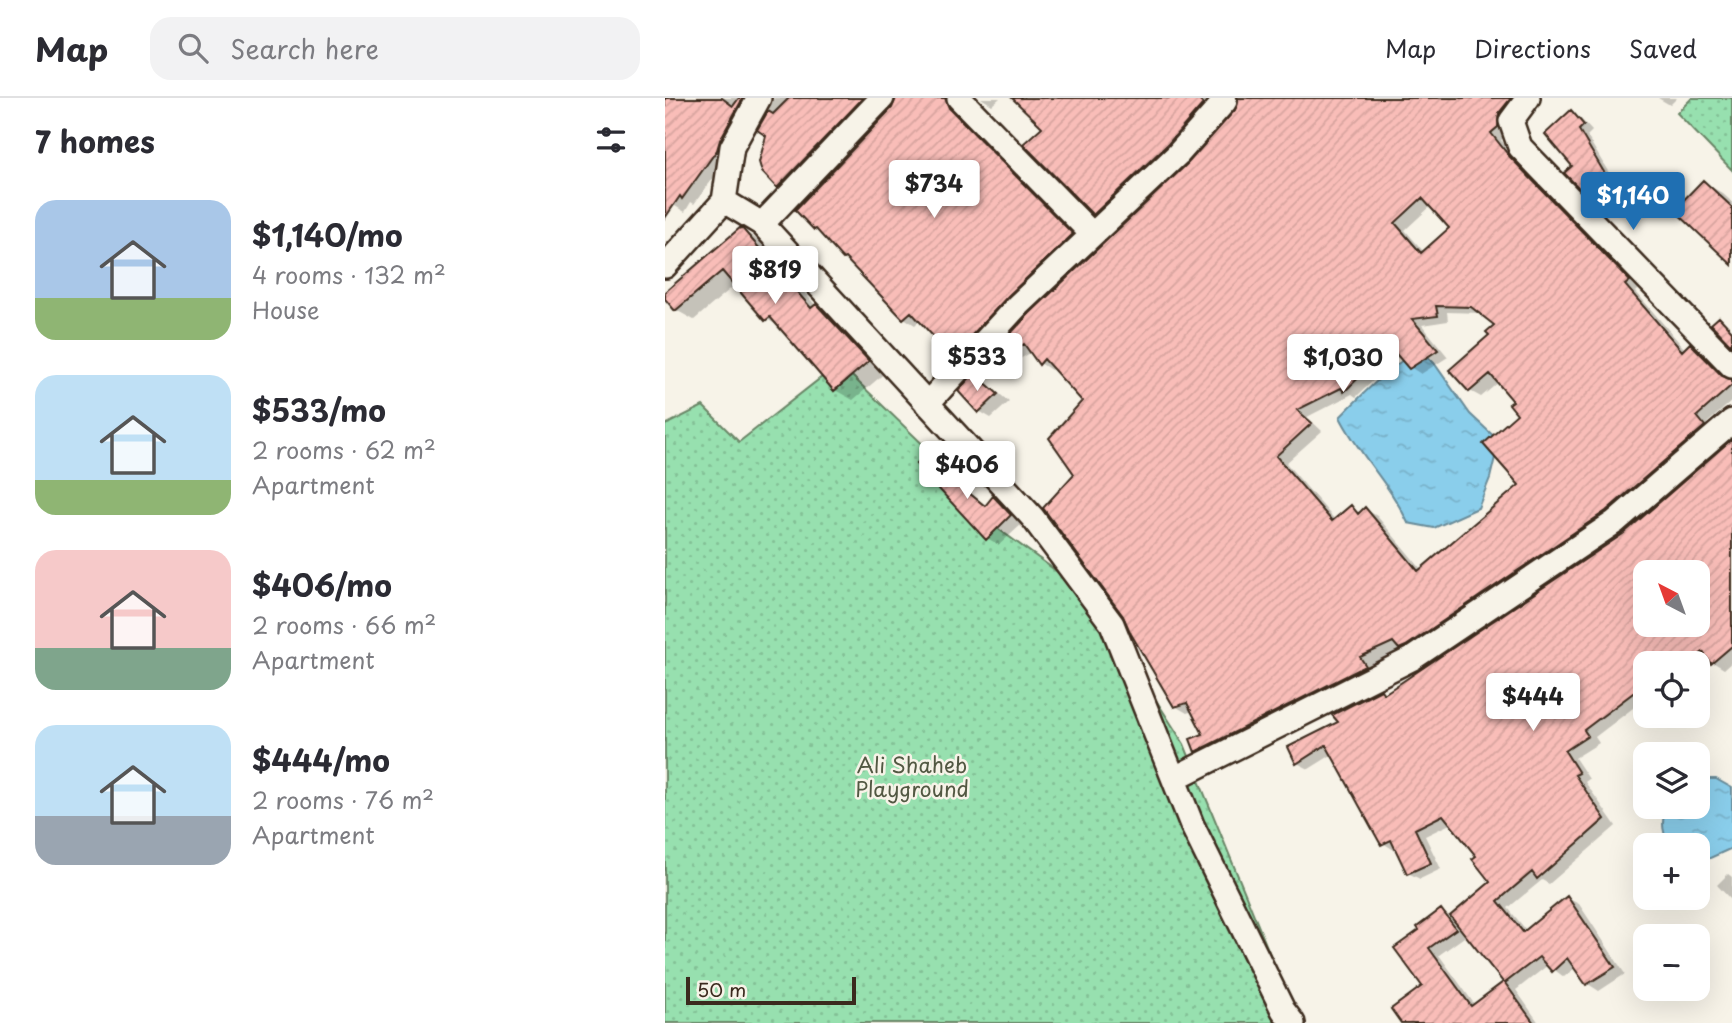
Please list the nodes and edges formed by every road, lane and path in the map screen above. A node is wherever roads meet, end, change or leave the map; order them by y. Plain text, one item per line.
1 (759, 98) edge
2 (883, 98) edge
3 (959, 98) edge
4 (1221, 98) edge
5 (1528, 98) edge
6 (724, 201) junction
7 (762, 224) junction
8 (1092, 234) junction
9 (665, 266) edge
10 (1732, 366) edge
11 (927, 404) junction
12 (1732, 421) edge
13 (1175, 778) junction
14 (1293, 1023) edge

1 - 6 street
2 - 7 street
3 - 8 street
4 - 8 street
5 - 10 street
6 - 7 street
6 - 9 street
7 - 11 street
8 - 11 street
11 - 13 street
12 - 13 street
13 - 14 street

